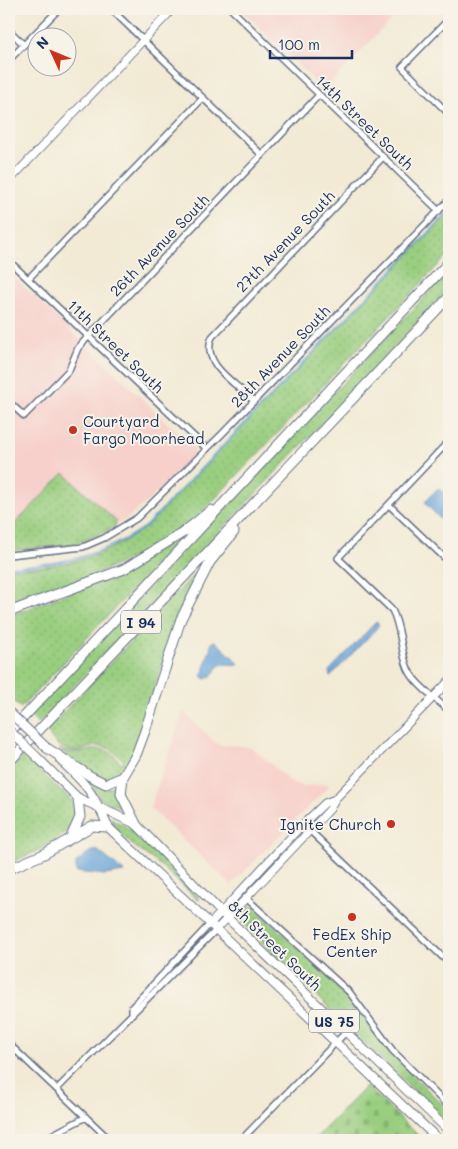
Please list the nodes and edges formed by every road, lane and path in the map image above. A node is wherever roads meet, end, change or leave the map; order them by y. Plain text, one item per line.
1 (59, 9) edge
2 (111, 9) edge
3 (173, 9) edge
4 (230, 9) edge
5 (449, 19) edge
6 (9, 30) edge
7 (143, 40) junction
8 (24, 44) junction
9 (9, 60) edge
10 (319, 95) junction
11 (203, 98) junction
12 (449, 114) edge
13 (262, 155) junction
14 (383, 157) junction
15 (9, 181) edge
16 (449, 200) edge
17 (439, 211) junction
18 (9, 261) edge
19 (449, 262) edge
20 (28, 279) junction
21 (449, 297) edge
22 (88, 337) junction
23 (254, 401) junction
24 (9, 402) edge
25 (449, 441) edge
26 (207, 449) junction
27 (273, 483) junction
28 (229, 497) junction
29 (389, 505) junction
30 (9, 555) edge
31 (449, 562) edge
32 (9, 612) edge
33 (449, 681) edge
34 (434, 697) junction
35 (449, 711) edge
36 (9, 712) edge
37 (9, 731) edge
38 (47, 748) junction
39 (9, 762) edge
40 (123, 778) junction
41 (78, 798) junction
42 (335, 798) junction
43 (100, 806) junction
44 (136, 824) junction
45 (303, 824) junction
46 (108, 827) junction
47 (310, 830) junction
48 (71, 837) junction
49 (9, 869) edge
50 (246, 898) junction
51 (221, 911) junction
52 (228, 918) junction
53 (213, 927) junction
54 (449, 963) edge
55 (164, 973) junction
56 (170, 978) junction
57 (132, 1012) junction
58 (346, 1032) junction
59 (336, 1042) junction
60 (9, 1044) edge
61 (57, 1090) junction
62 (449, 1106) edge
63 (86, 1117) junction
64 (449, 1131) edge
65 (42, 1140) edge
66 (110, 1140) edge
67 (241, 1140) edge
68 (439, 1140) edge

1 - 8 street
2 - 7 street
3 - 7 street
4 - 10 street, 14th Street South
5 - 12 street
6 - 8 street
7 - 11 street
7 - 15 street
8 - 9 street
10 - 13 street, 26th Avenue South
10 - 14 street, 14th Street South
11 - 13 street
11 - 20 street
13 - 22 street, 26th Avenue South
14 - 17 street, 14th Street South
14 - 23 street, 27th Avenue South
16 - 17 street, 28th Avenue South
17 - 23 street, 28th Avenue South
18 - 20 street, 11th Street South
19 - 28 highway, I 94
20 - 22 street, 11th Street South
21 - 27 highway, I 94
22 - 24 street, 26th Avenue South
22 - 26 street, 11th Street South
23 - 26 street, 28th Avenue South
25 - 29 street
26 - 30 street, 28th Avenue South
27 - 39 highway, I 94
27 - 40 highway
28 - 32 highway
28 - 37 highway, I 94
29 - 31 street
29 - 34 street
33 - 34 street
34 - 35 street
34 - 42 street
36 - 38 main road, 8th Street South / US 75, bridge
37 - 41 main road, 8th Street South / US 75, bridge
38 - 40 highway
38 - 43 main road, 8th Street South / US 75
40 - 44 highway
41 - 43 main road, 8th Street South / US 75
41 - 48 highway
42 - 45 street
42 - 47 street
43 - 44 main road, 8th Street South / US 75
43 - 46 main road, 8th Street South / US 75
44 - 51 main road, 8th Street South / US 75
45 - 47 street
45 - 51 street
46 - 48 highway
46 - 53 main road, 8th Street South / US 75
47 - 50 street
47 - 54 street
48 - 49 highway
50 - 52 street
50 - 62 street
51 - 52 main road, 8th Street South / US 75
51 - 53 street
52 - 53 street
52 - 58 main road, 8th Street South / US 75
53 - 55 street
53 - 56 street
53 - 59 main road, 8th Street South / US 75
55 - 56 street
55 - 57 street
56 - 57 street
57 - 61 street
58 - 59 street
58 - 64 main road, 8th Street South / US 75
59 - 67 street
59 - 68 main road, 8th Street South / US 75
60 - 61 street
61 - 63 street
63 - 65 street
63 - 66 street

